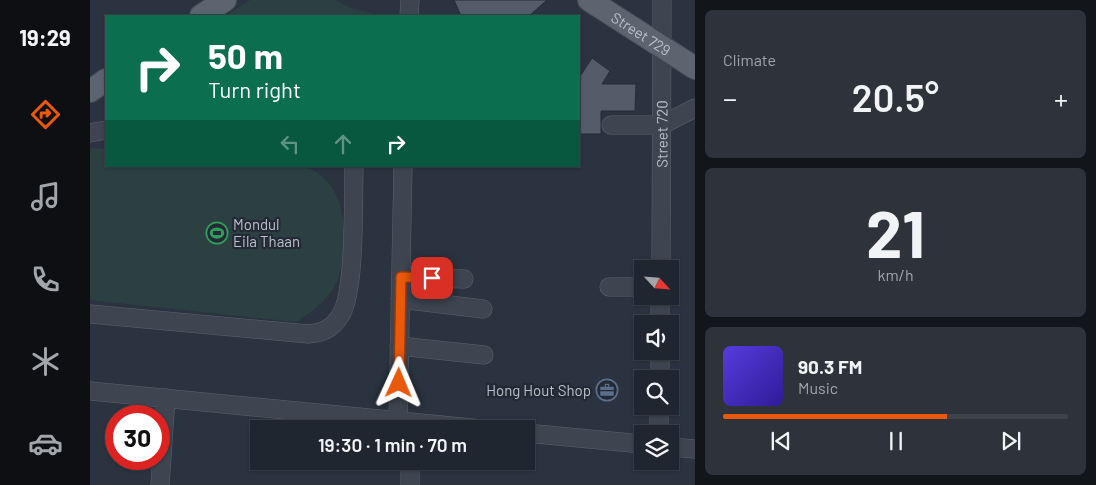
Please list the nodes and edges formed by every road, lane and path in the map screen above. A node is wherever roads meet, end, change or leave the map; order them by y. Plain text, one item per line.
1 (225, 0) edge
2 (410, 0) edge
3 (589, 0) edge
4 (662, 0) edge
5 (202, 15) edge
6 (409, 15) edge
7 (662, 47) junction
8 (695, 68) edge
9 (105, 81) edge
10 (90, 91) edge
11 (695, 108) edge
12 (611, 125) dead end
13 (662, 125) junction
14 (105, 130) edge
15 (90, 133) edge
16 (354, 167) edge
17 (403, 167) edge
18 (661, 260) edge
19 (401, 277) junction
20 (464, 279) dead end
21 (609, 287) dead end
22 (634, 287) edge
23 (400, 299) junction
24 (483, 309) dead end
25 (90, 314) edge
26 (400, 346) junction
27 (484, 355) dead end
28 (90, 391) edge
29 (166, 398) junction
30 (369, 420) edge
31 (406, 420) edge
32 (535, 434) edge
33 (634, 443) edge
34 (679, 448) edge
35 (695, 450) edge
36 (410, 470) edge
37 (160, 485) edge
38 (410, 485) edge

1 - 5 main road
2 - 6 street
3 - 7 main road, Street 729
4 - 7 street, Street 720
7 - 8 main road, Street 729
7 - 13 street, Street 720
9 - 10 main road
11 - 13 street
12 - 13 street
13 - 18 street, Street 720
14 - 15 street
16 - 25 street
17 - 19 street
19 - 20 street
19 - 23 street
21 - 22 street
23 - 24 street
23 - 26 street
26 - 27 street
26 - 31 street
28 - 29 street
29 - 30 street
29 - 37 street
32 - 33 street
34 - 35 street
36 - 38 street

